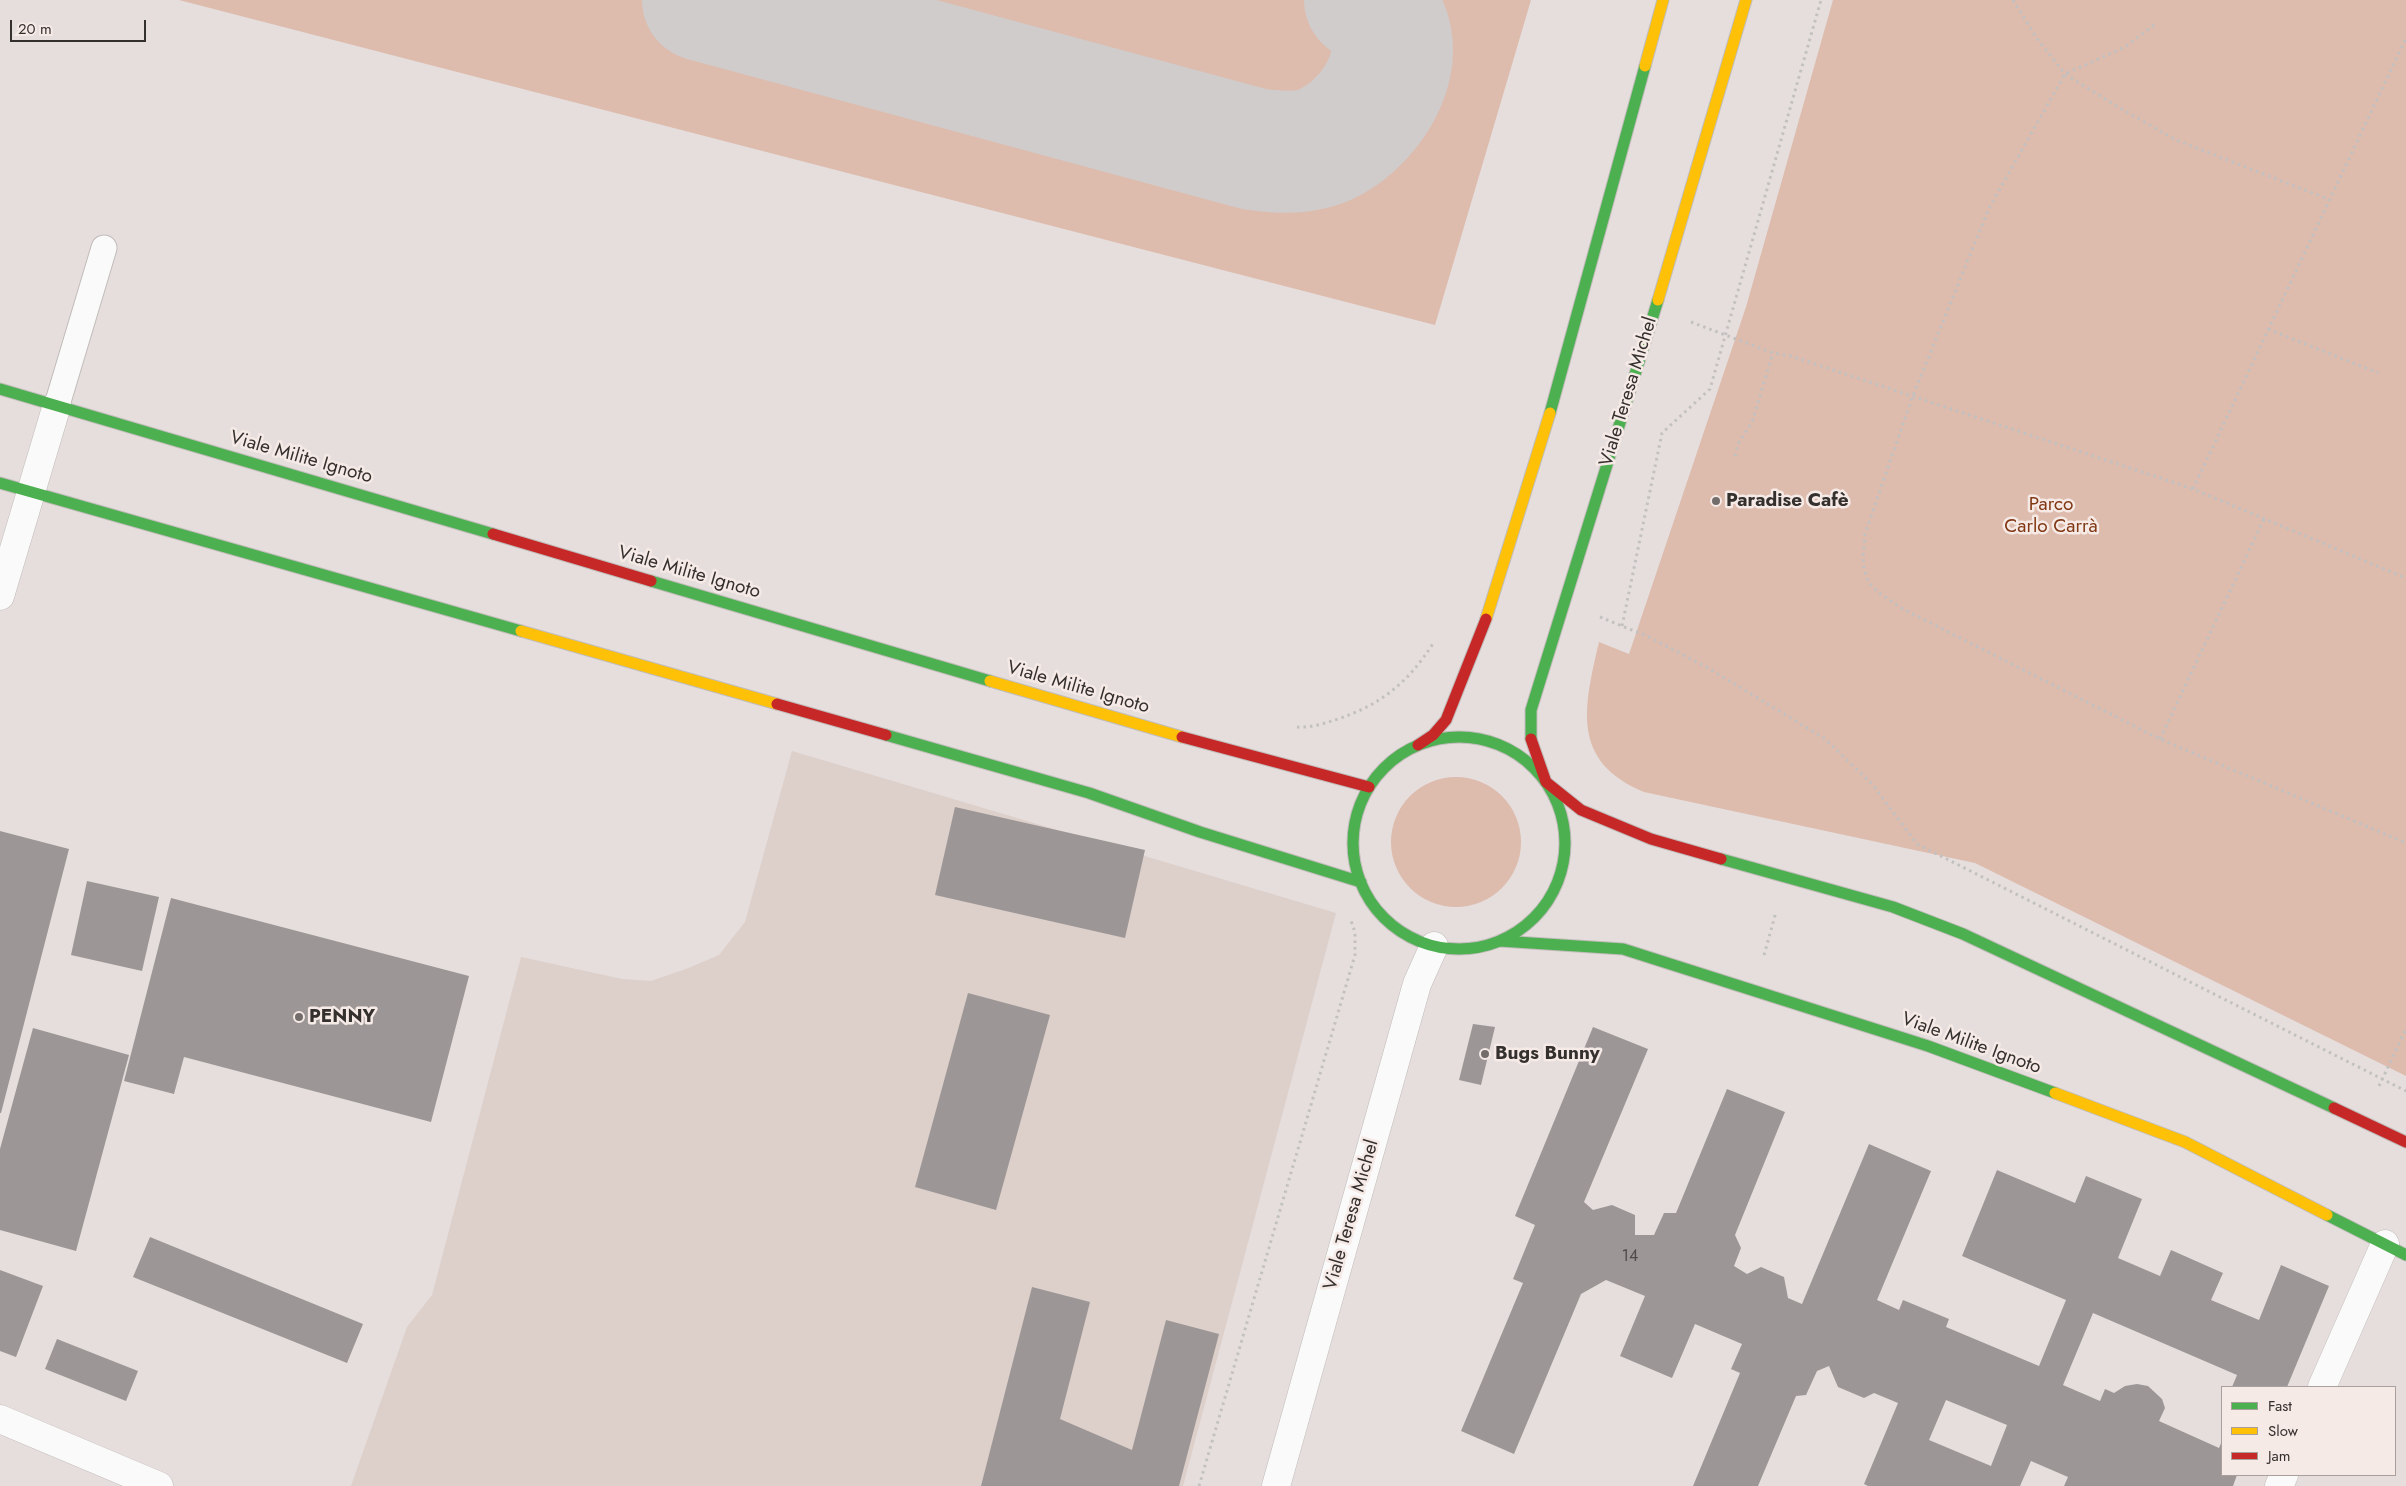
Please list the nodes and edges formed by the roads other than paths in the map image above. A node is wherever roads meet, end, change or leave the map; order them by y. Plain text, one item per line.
1 (1663, 0) edge
2 (1746, 0) edge
3 (104, 248) dead end
4 (0, 388) edge
5 (57, 405) junction
6 (0, 483) edge
7 (32, 492) junction
8 (0, 596) edge
9 (1418, 745) junction
10 (1546, 782) junction
11 (1370, 788) junction
12 (1361, 882) junction
13 (1500, 941) junction
14 (1434, 946) junction
15 (2406, 1142) edge
16 (2395, 1249) edge
17 (2323, 1386) edge
18 (0, 1419) edge
19 (159, 1486) edge
20 (1276, 1486) edge

1 - 9 main road
2 - 10 main road, Viale Teresa Michel
3 - 5 lane
4 - 5 main road, Viale Milite Ignoto
5 - 7 street
5 - 11 main road, Viale Milite Ignoto
6 - 7 main road
7 - 8 street
7 - 12 main road
9 - 10 main road
9 - 11 main road
10 - 13 main road
10 - 15 main road
11 - 12 main road
12 - 14 main road
13 - 14 main road
13 - 16 main road, Viale Milite Ignoto
14 - 20 street, Viale Teresa Michel
16 - 17 street
18 - 19 street

